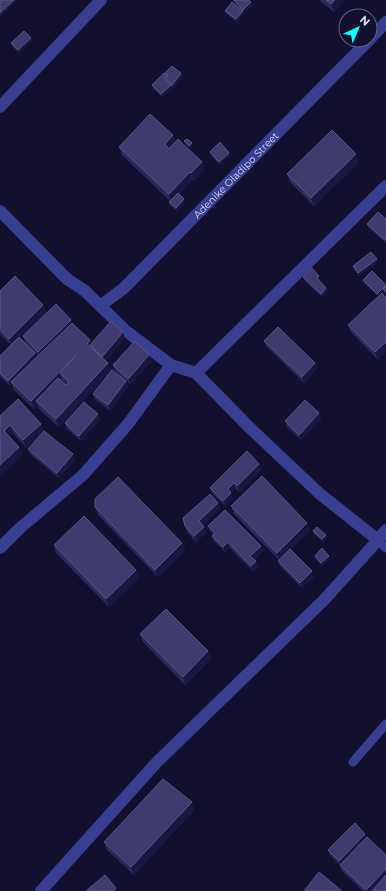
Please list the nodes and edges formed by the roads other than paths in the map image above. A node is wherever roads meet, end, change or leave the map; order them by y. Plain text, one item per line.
1 (101, 0) edge
2 (386, 22) edge
3 (378, 30) edge
4 (360, 48) edge
5 (0, 107) edge
6 (386, 186) edge
7 (0, 211) edge
8 (100, 306) junction
9 (171, 365) junction
10 (196, 373) junction
11 (386, 530) edge
12 (382, 544) edge
13 (0, 548) edge
14 (386, 724) edge
15 (353, 762) dead end
16 (41, 891) edge

1 - 5 street
2 - 3 street, Adenike Oladipo Street
4 - 8 street, Adenike Oladipo Street
6 - 10 street
7 - 8 street
8 - 9 street
9 - 10 street
9 - 13 street
10 - 12 street
11 - 12 street
12 - 16 street
14 - 15 lane

